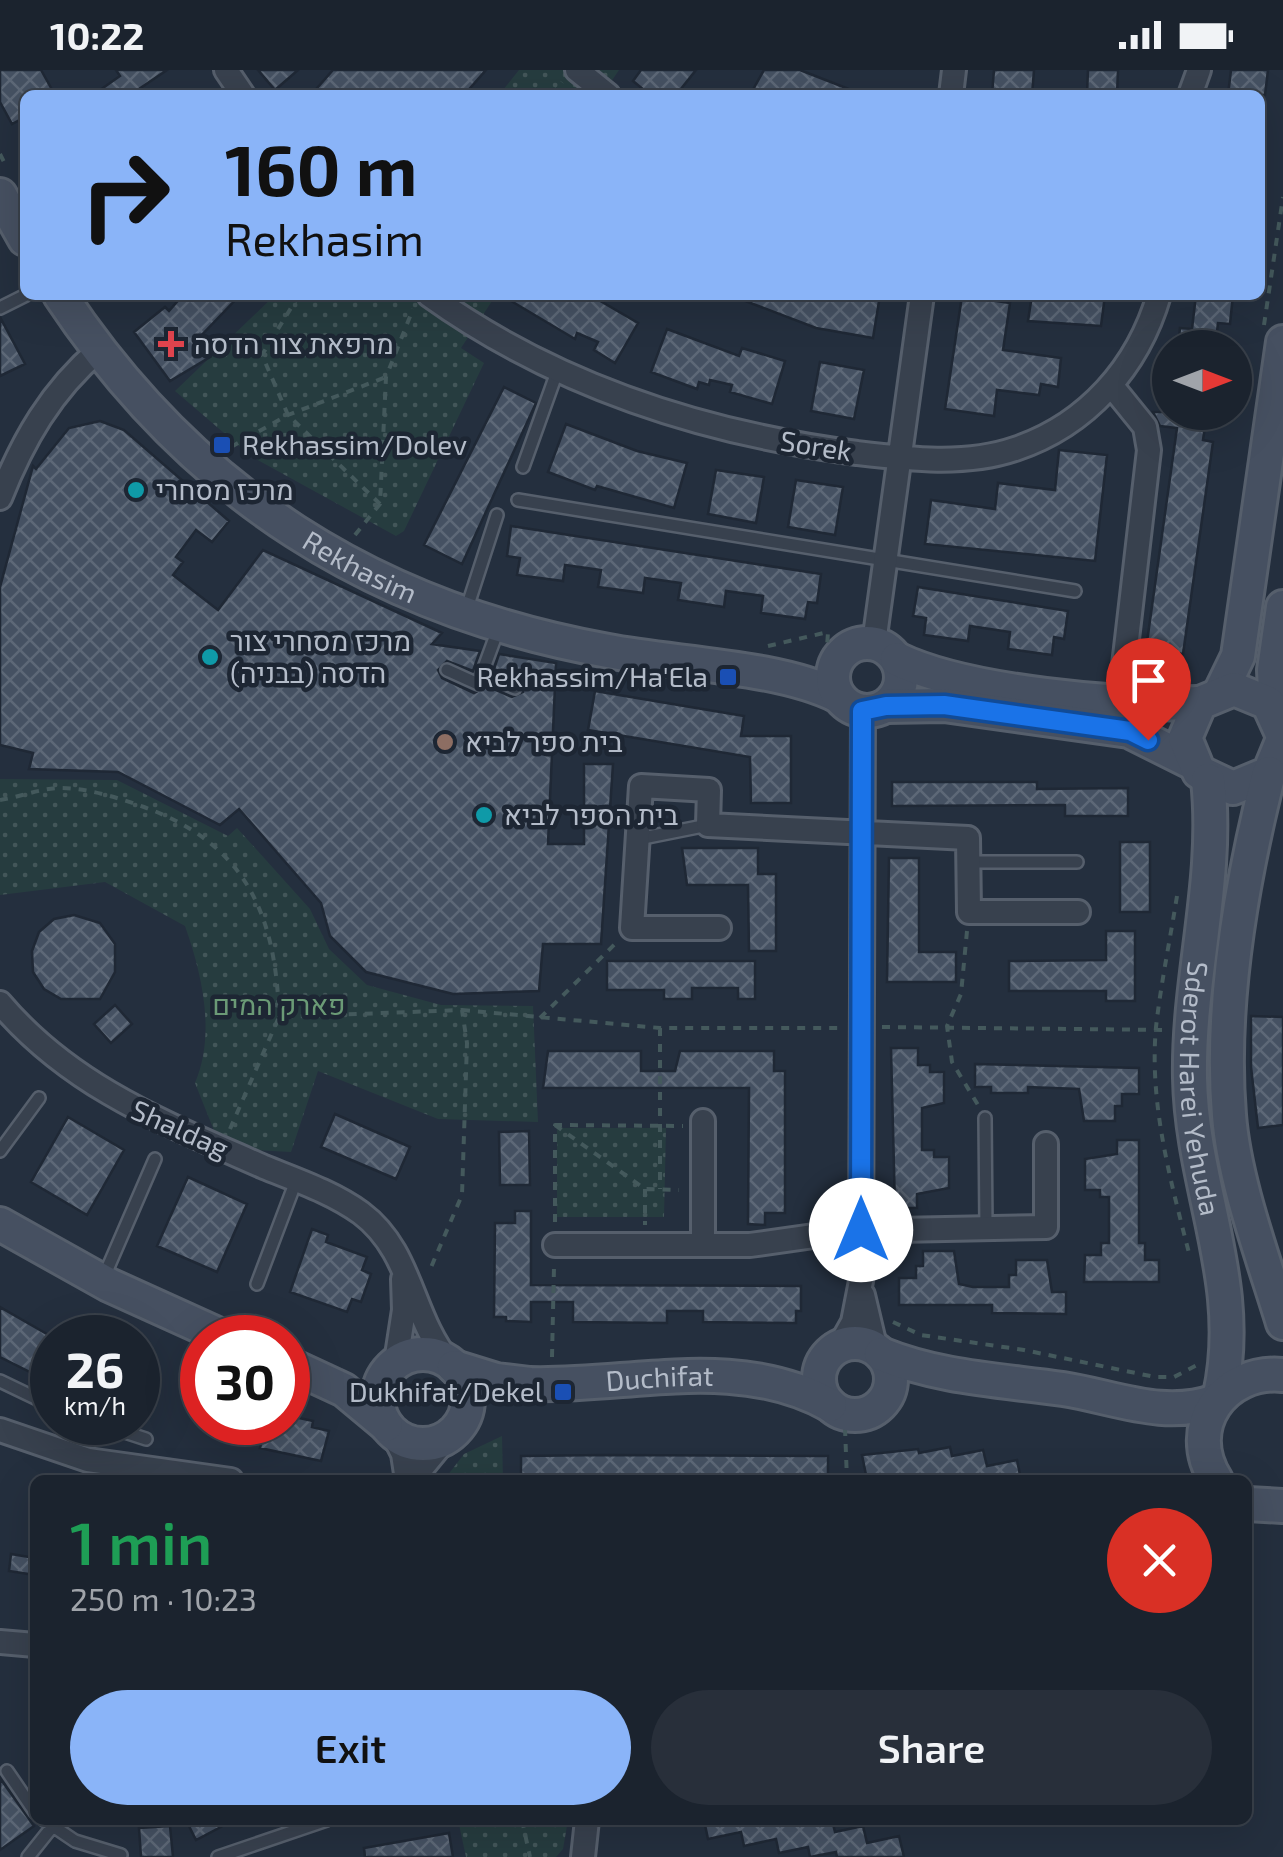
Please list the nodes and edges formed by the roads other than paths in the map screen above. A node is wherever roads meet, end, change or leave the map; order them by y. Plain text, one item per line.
1 (576, 70) edge
2 (602, 90) edge
3 (0, 195) edge
4 (20, 230) edge
5 (64, 300) edge
6 (436, 300) edge
7 (921, 300) edge
8 (1157, 300) edge
9 (1283, 342) edge
10 (99, 350) junction
11 (558, 372) junction
12 (1111, 385) junction
13 (900, 458) junction
14 (524, 468) dead end
15 (0, 498) edge
16 (518, 500) dead end
17 (497, 515) dead end
18 (885, 563) junction
19 (1075, 591) dead end
20 (1283, 607) edge
21 (465, 615) junction
22 (499, 626) junction
23 (885, 652) junction
24 (1124, 665) dead end
25 (447, 670) dead end
26 (482, 674) junction
27 (846, 687) junction
28 (515, 688) dead end
29 (1210, 697) junction
30 (1281, 730) edge
31 (1200, 771) junction
32 (1269, 774) junction
33 (708, 825) junction
34 (862, 830) junction
35 (638, 839) junction
36 (968, 862) junction
37 (1077, 862) dead end
38 (1078, 912) dead end
39 (719, 928) dead end
40 (0, 1004) edge
41 (39, 1098) dead end
42 (985, 1118) road end
43 (703, 1123) road end
44 (1046, 1144) dead end
45 (0, 1151) edge
46 (155, 1159) dead end
47 (296, 1180) junction
48 (0, 1224) edge
49 (377, 1228) junction
50 (986, 1228) junction
51 (861, 1230) junction
52 (555, 1245) road end
53 (704, 1245) junction
54 (102, 1282) junction
55 (861, 1282) junction
56 (257, 1284) dead end
57 (180, 1317) edge
58 (1283, 1323) edge
59 (879, 1352) junction
60 (833, 1353) junction
61 (394, 1364) junction
62 (452, 1364) junction
63 (310, 1370) edge
64 (310, 1374) edge
65 (1283, 1374) edge
66 (754, 1378) junction
67 (958, 1378) junction
68 (0, 1381) edge
69 (559, 1384) junction
70 (30, 1395) edge
71 (1218, 1398) junction
72 (881, 1405) junction
73 (1134, 1406) junction
74 (837, 1409) junction
75 (389, 1428) junction
76 (0, 1430) edge
77 (452, 1433) junction
78 (1211, 1468) edge
79 (196, 1475) edge
80 (409, 1475) edge
81 (414, 1475) edge
82 (1252, 1504) edge
83 (1283, 1506) edge
84 (0, 1642) edge
85 (30, 1645) edge
86 (7, 1771) dead end
87 (30, 1805) edge
88 (47, 1825) edge
89 (50, 1825) edge
90 (312, 1825) edge
91 (587, 1825) edge
92 (121, 1854) dead end
93 (28, 1857) edge
94 (218, 1857) edge
95 (583, 1857) edge

1 - 2 street
3 - 4 street
5 - 10 street, Rekhasim
6 - 11 street, Sorek
7 - 13 street
8 - 12 street, Sorek
9 - 29 street
10 - 15 street
10 - 21 street, Rekhasim
11 - 13 street, Sorek
11 - 14 lane
12 - 13 street, Sorek
12 - 24 street
13 - 18 street
16 - 18 lane
17 - 21 lane
18 - 19 lane
18 - 23 street
20 - 30 street
21 - 22 street, Rekhasim
22 - 26 lane
22 - 27 street, Rekhasim
23 - 27 street
23 - 27 street
23 - 29 street
25 - 26 lane
26 - 28 lane
27 - 31 street, Rekhasim
27 - 34 street
29 - 30 street
29 - 31 street
30 - 32 street
31 - 32 street
31 - 71 street, Sderot Harei Yehuda
32 - 58 street, Sderot Harei Yehuda
33 - 34 street
33 - 35 lane
33 - 35 street
34 - 36 street
34 - 51 street
35 - 39 street
36 - 37 lane
36 - 38 street
40 - 47 street, Shaldag
41 - 45 lane
42 - 50 lane
43 - 53 street
44 - 50 street
46 - 54 lane
47 - 49 street, Shaldag
47 - 56 lane
48 - 54 street
49 - 61 street
49 - 62 street
50 - 51 street
51 - 53 street
51 - 55 street
52 - 53 street
54 - 57 street
55 - 59 street
55 - 60 street
59 - 60 street
59 - 67 street
59 - 72 street
60 - 66 street
60 - 74 street
61 - 62 street
61 - 63 street
61 - 75 street
62 - 69 street
62 - 77 street
64 - 75 street
65 - 71 street
66 - 69 street, Duchifat
66 - 74 street
67 - 72 street
67 - 73 street
68 - 70 lane
69 - 77 street
71 - 73 street
71 - 78 street, Sderot Harei Yehuda
72 - 74 street
73 - 78 street
75 - 77 street
75 - 80 street
76 - 79 street
77 - 81 street
82 - 83 street
84 - 85 street
86 - 87 lane
88 - 93 lane
89 - 92 lane
90 - 94 lane
91 - 95 street

